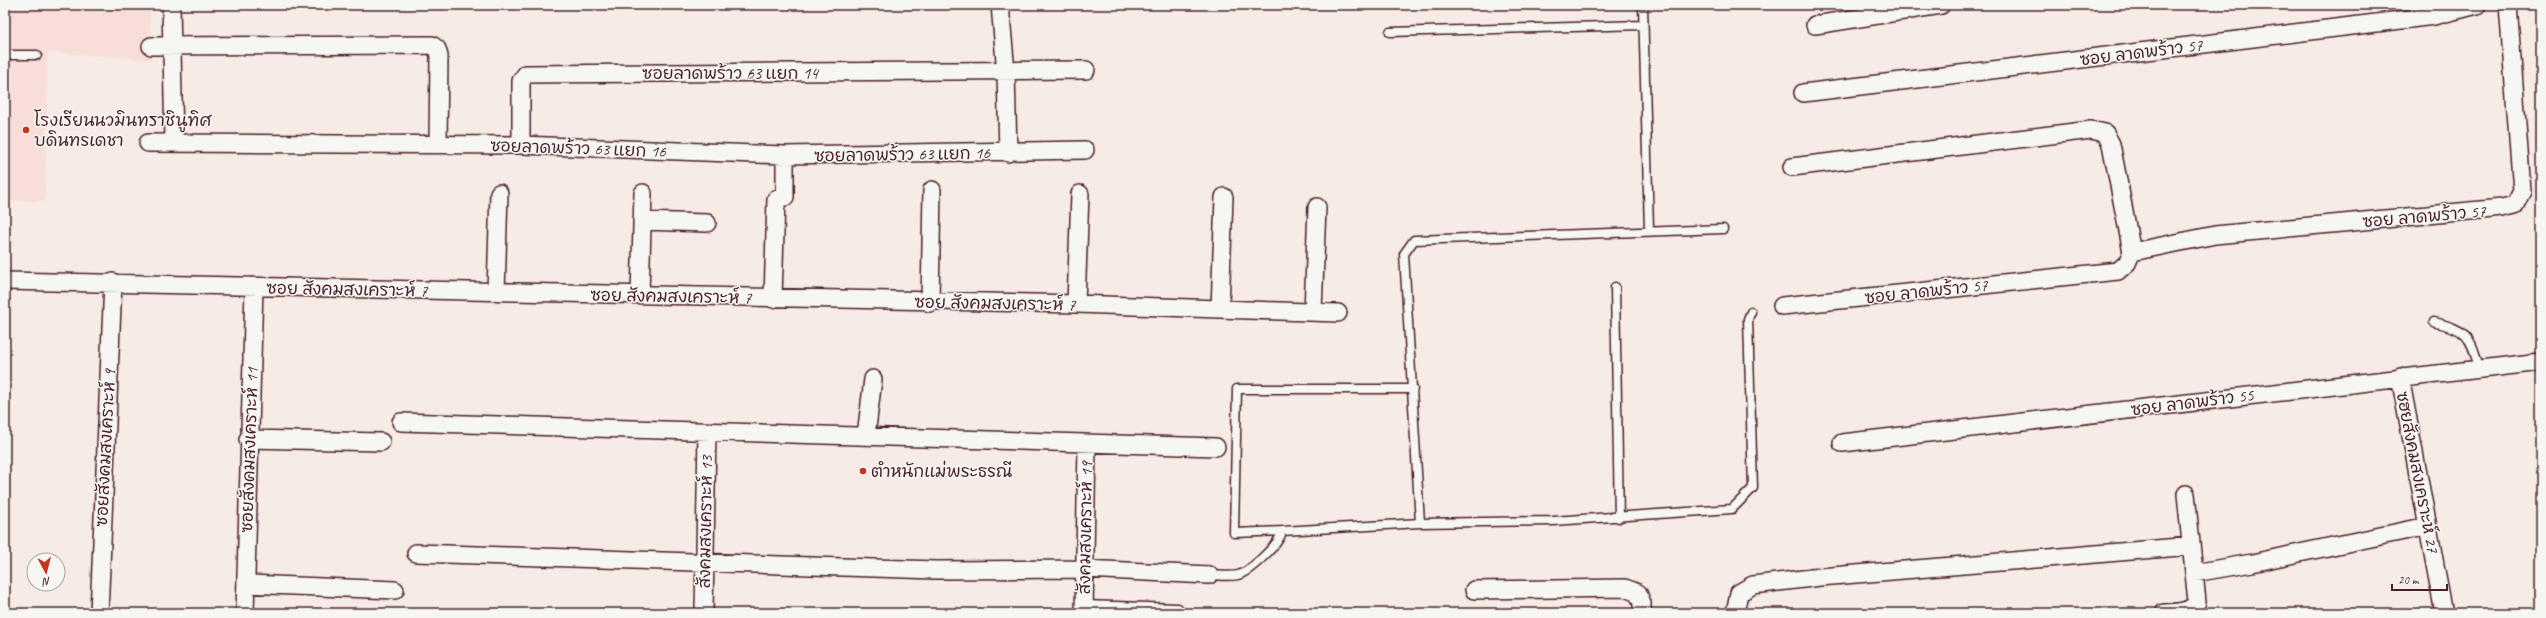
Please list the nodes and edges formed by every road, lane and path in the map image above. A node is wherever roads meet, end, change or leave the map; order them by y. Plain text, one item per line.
1 (171, 5) edge
2 (1000, 5) edge
3 (1643, 5) edge
4 (1941, 5) edge
5 (2477, 5) edge
6 (2508, 5) edge
7 (1643, 25) junction
8 (1815, 25) dead end
9 (1390, 32) dead end
10 (152, 46) dead end
11 (172, 46) junction
12 (5, 55) edge
13 (37, 55) dead end
14 (1086, 70) dead end
15 (1006, 72) junction
16 (1803, 92) dead end
17 (148, 143) dead end
18 (174, 143) junction
19 (438, 144) junction
20 (521, 145) junction
21 (1085, 150) dead end
22 (1008, 153) junction
23 (785, 155) junction
24 (1792, 166) dead end
25 (932, 190) dead end
26 (499, 193) dead end
27 (643, 193) dead end
28 (1080, 194) dead end
29 (1224, 197) dead end
30 (1317, 207) dead end
31 (642, 221) junction
32 (707, 223) dead end
33 (1723, 229) dead end
34 (1649, 230) junction
35 (2132, 252) junction
36 (5, 281) edge
37 (113, 282) junction
38 (254, 287) junction
39 (1615, 287) dead end
40 (496, 292) junction
41 (640, 296) junction
42 (773, 299) junction
43 (930, 303) junction
44 (1076, 304) junction
45 (1782, 306) dead end
46 (1220, 309) junction
47 (1313, 312) junction
48 (1751, 312) dead end
49 (1338, 313) dead end
50 (2434, 322) dead end
51 (2541, 362) edge
52 (2479, 368) junction
53 (2400, 377) junction
54 (873, 379) dead end
55 (1413, 389) junction
56 (401, 422) dead end
57 (707, 432) junction
58 (866, 436) junction
59 (248, 439) junction
60 (382, 442) dead end
61 (1842, 443) dead end
62 (1087, 444) junction
63 (1216, 447) dead end
64 (2186, 494) dead end
65 (1619, 518) junction
66 (1420, 523) junction
67 (2428, 526) junction
68 (1284, 531) junction
69 (2191, 546) junction
70 (416, 553) dead end
71 (704, 561) junction
72 (1084, 569) junction
73 (2194, 573) junction
74 (1209, 575) joint
75 (246, 584) junction
76 (395, 590) dead end
77 (1474, 590) dead end
78 (1178, 608) dead end
79 (1084, 609) edge
80 (2195, 610) edge
81 (99, 613) edge
82 (245, 613) edge
83 (704, 613) edge
84 (1642, 613) edge
85 (1734, 613) edge
86 (2164, 613) edge
87 (2444, 613) edge

1 - 11 street
2 - 15 street
3 - 7 lane
4 - 8 street
5 - 16 street, ซอย ลาดพร้าว 57
6 - 35 street, ซอย ลาดพร้าว 57
7 - 9 lane
7 - 34 lane
10 - 11 street
11 - 18 street
11 - 19 street
12 - 13 lane
14 - 15 street
15 - 20 street, ซอยลาดพร้าว 63 แยก 14
15 - 22 street
17 - 18 street, ซอยลาดพร้าว 63 แยก 16
18 - 19 street, ซอยลาดพร้าว 63 แยก 16
19 - 20 street, ซอยลาดพร้าว 63 แยก 16
20 - 23 street, ซอยลาดพร้าว 63 แยก 16
21 - 22 street, ซอยลาดพร้าว 63 แยก 16
22 - 23 street, ซอยลาดพร้าว 63 แยก 16
23 - 42 street
24 - 35 street
25 - 43 street
26 - 40 street
27 - 31 street
28 - 44 street
29 - 46 street
30 - 47 street
31 - 32 street
31 - 41 street
33 - 34 lane
34 - 55 lane
35 - 45 street, ซอย ลาดพร้าว 57
36 - 37 street, ซอย สังคมสงเคราะห์ 7
37 - 38 street, ซอย สังคมสงเคราะห์ 7
37 - 81 street, ซอยสังคมสงเคราะห์ 9
38 - 40 street, ซอย สังคมสงเคราะห์ 7
38 - 59 street, ซอยสังคมสงเคราะห์ 11
39 - 65 lane
40 - 41 street, ซอย สังคมสงเคราะห์ 7
41 - 42 street, ซอย สังคมสงเคราะห์ 7
42 - 43 street, ซอย สังคมสงเคราะห์ 7
43 - 44 street, ซอย สังคมสงเคราะห์ 7
44 - 46 street, ซอย สังคมสงเคราะห์ 7
46 - 47 street, ซอย สังคมสงเคราะห์ 7
47 - 49 street, ซอย สังคมสงเคราะห์ 7
48 - 65 lane
50 - 52 lane
51 - 52 street, ซอย ลาดพร้าว 55
52 - 53 street, ซอย ลาดพร้าว 55
53 - 61 street, ซอย ลาดพร้าว 55
53 - 67 street, ซฮยสังคมสงเคราะห์ 27
54 - 58 street
55 - 66 lane
55 - 68 lane
56 - 57 street
57 - 58 street
57 - 71 street, สังคมสงเคราะห์ 13
58 - 62 street
59 - 60 street
59 - 75 street, ซอยสังคมสงเคราะห์ 11
62 - 63 street
62 - 72 street, สังคมสงเคราะห์ 19
64 - 69 street
65 - 66 lane
66 - 68 lane
67 - 73 street
67 - 87 street, ซฮยสังคมสงเคราะห์ 27
68 - 74 lane
69 - 73 street
69 - 85 street
70 - 71 street
71 - 72 street
71 - 83 street, สังคมสงเคราะห์ 13
72 - 74 street
72 - 79 street, สังคมสงเคราะห์ 19
73 - 80 street
75 - 76 street
75 - 82 street, ซอยสังคมสงเคราะห์ 11
77 - 84 street
78 - 79 lane
80 - 86 street

